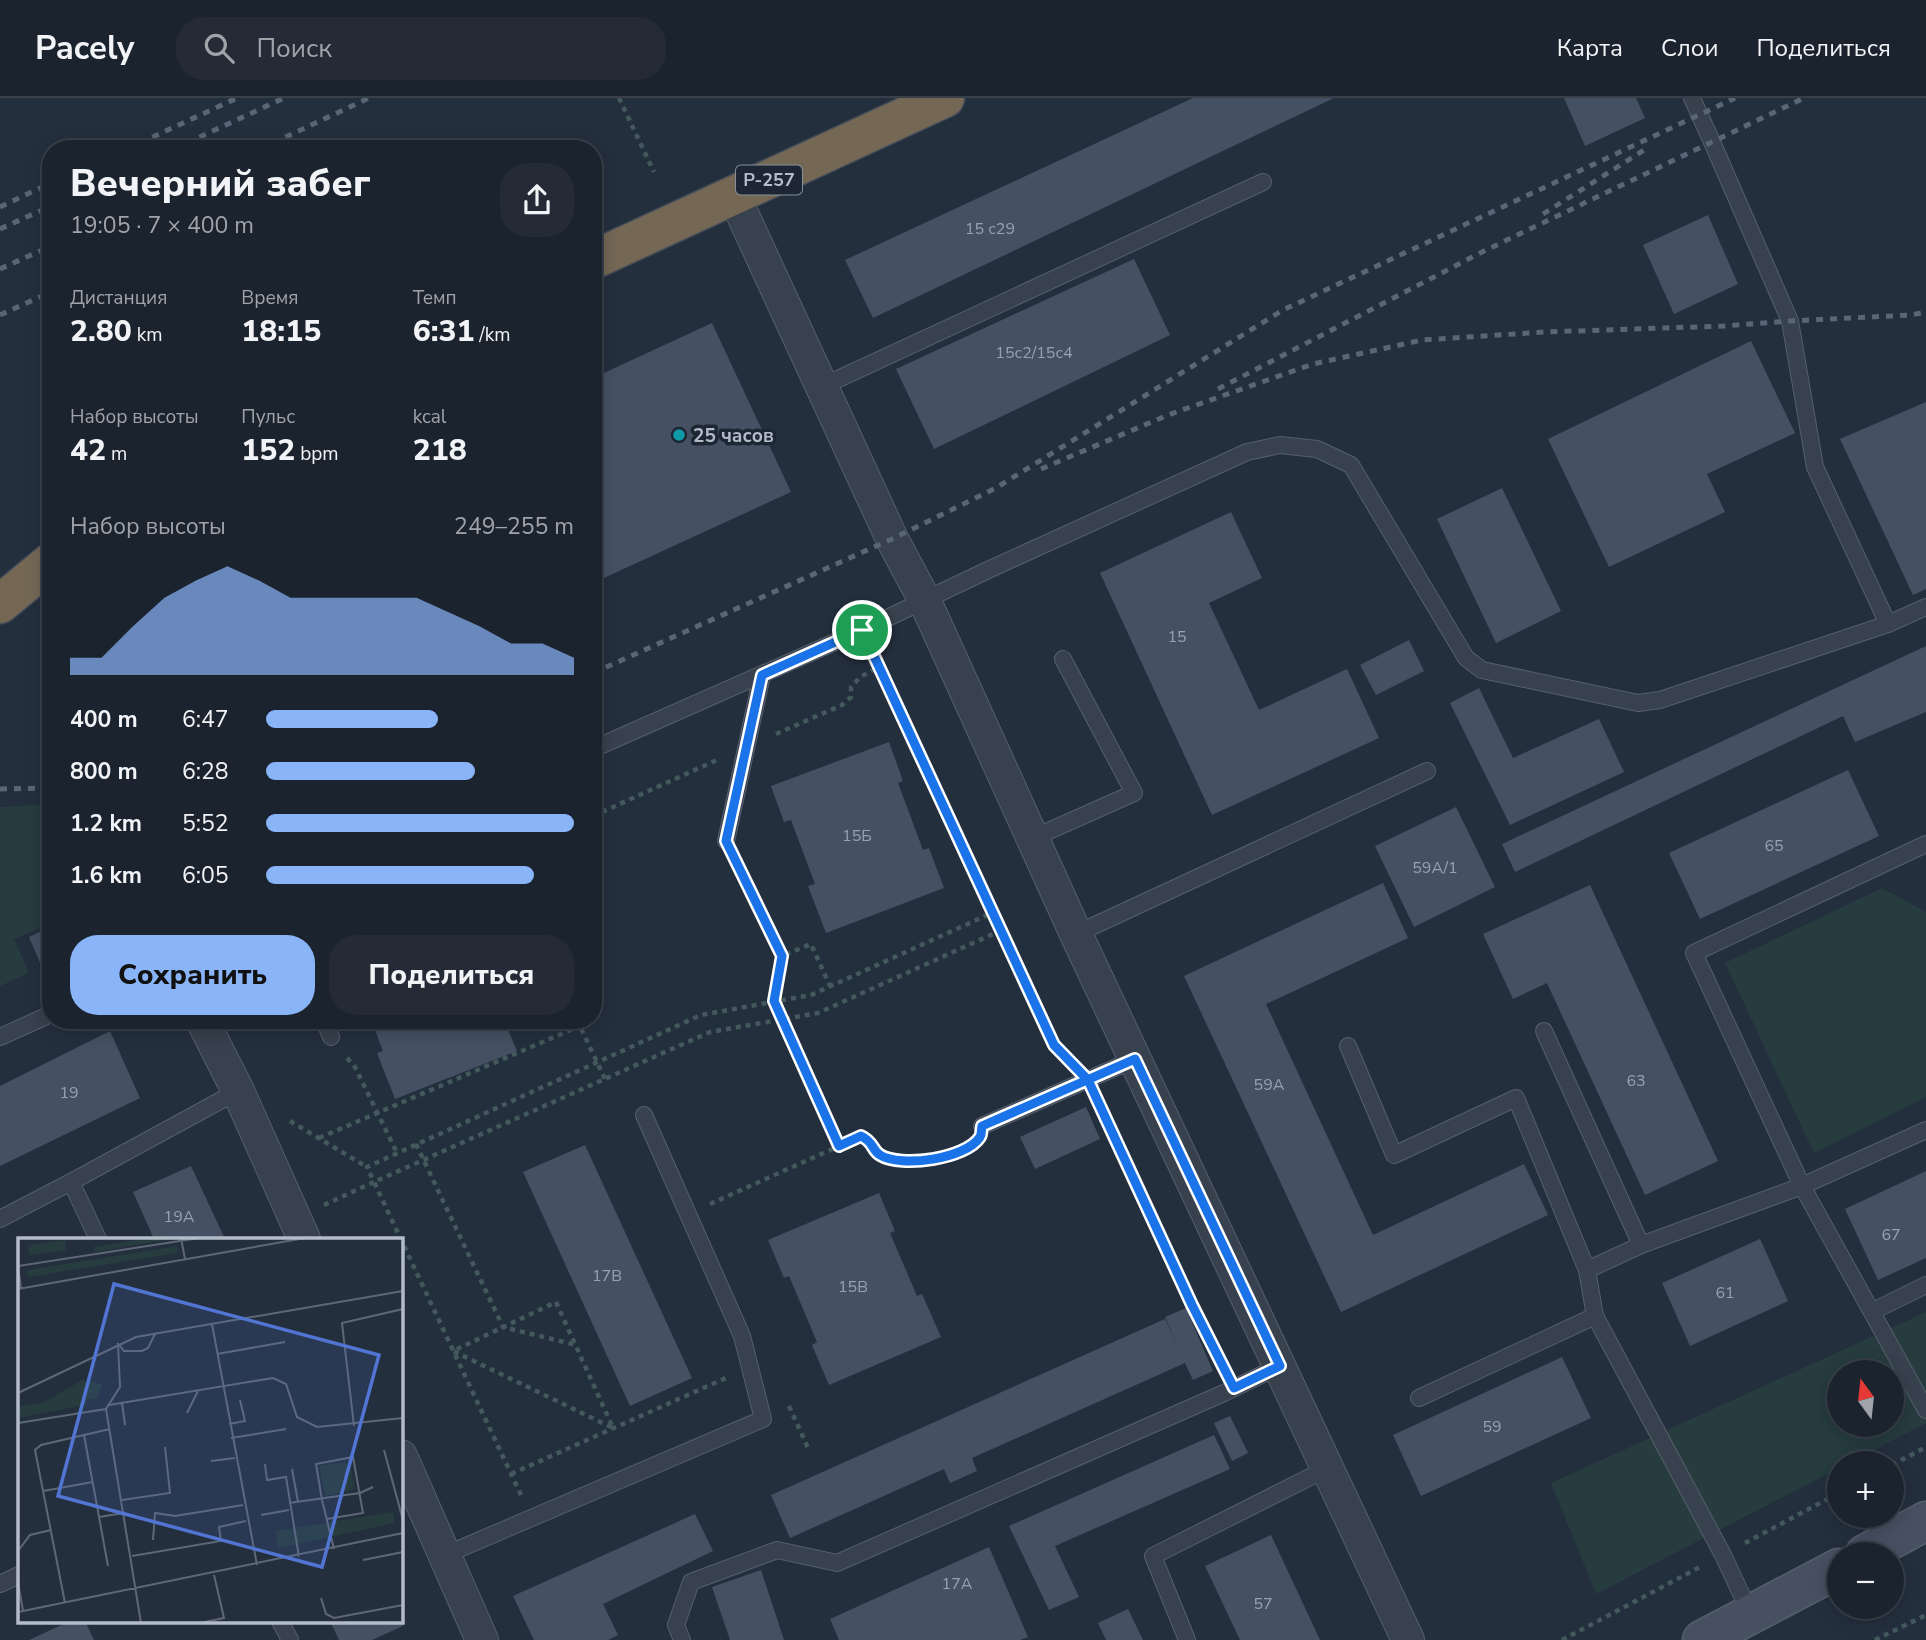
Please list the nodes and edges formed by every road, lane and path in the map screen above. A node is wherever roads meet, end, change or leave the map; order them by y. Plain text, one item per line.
1 (619, 98) edge
2 (945, 98) edge
3 (1692, 98) edge
4 (653, 172) dead end
5 (1263, 182) dead end
6 (734, 196) junction
7 (602, 256) edge
8 (823, 386) junction
9 (42, 569) edge
10 (924, 599) junction
11 (0, 604) edge
12 (1926, 607) edge
13 (1888, 624) junction
14 (862, 630) junction
15 (1063, 659) dead end
16 (762, 675) junction
17 (602, 745) edge
18 (1427, 772) dead end
19 (1033, 838) junction
20 (726, 841) joint
21 (1926, 844) edge
22 (993, 912) junction
23 (1002, 930) junction
24 (1076, 934) junction
25 (782, 956) junction
26 (830, 986) junction
27 (774, 1001) junction
28 (42, 1018) edge
29 (782, 1019) junction
30 (207, 1029) edge
31 (328, 1029) edge
32 (565, 1029) edge
33 (581, 1029) edge
34 (1545, 1031) dead end
35 (0, 1037) edge
36 (331, 1037) joint
37 (1348, 1046) dead end
38 (1135, 1059) junction
39 (597, 1063) junction
40 (604, 1079) junction
41 (1088, 1080) junction
42 (238, 1091) junction
43 (377, 1113) junction
44 (645, 1115) dead end
45 (982, 1126) joint
46 (1926, 1130) edge
47 (319, 1138) junction
48 (416, 1144) junction
49 (839, 1146) junction
50 (397, 1153) junction
51 (424, 1160) junction
52 (367, 1167) junction
53 (71, 1182) junction
54 (374, 1182) junction
55 (1802, 1186) junction
56 (700, 1208) dead end
57 (0, 1219) edge
58 (300, 1229) edge
59 (98, 1238) edge
60 (400, 1238) edge
61 (402, 1242) edge
62 (1641, 1245) junction
63 (1587, 1270) junction
64 (1926, 1285) edge
65 (1872, 1311) junction
66 (1595, 1316) junction
67 (503, 1327) junction
68 (576, 1345) junction
69 (453, 1351) junction
70 (1280, 1366) junction
71 (750, 1367) junction
72 (1234, 1388) junction
73 (1419, 1398) dead end
74 (788, 1404) dead end
75 (1926, 1410) edge
76 (613, 1428) junction
77 (1926, 1447) edge
78 (808, 1448) dead end
79 (402, 1458) edge
80 (1904, 1459) edge
81 (1328, 1468) junction
82 (511, 1474) junction
83 (532, 1518) junction
84 (1926, 1521) edge
85 (1887, 1542) edge
86 (445, 1555) junction
87 (1827, 1574) edge
88 (18, 1575) edge
89 (0, 1584) edge
90 (1751, 1615) junction
91 (1926, 1615) edge
92 (281, 1622) edge
93 (479, 1639) edge
94 (290, 1640) edge
95 (682, 1640) edge
96 (1187, 1640) edge
97 (1408, 1640) edge
98 (1702, 1640) edge
99 (1875, 1640) edge

1 - 4 path
2 - 6 highway, Р-257
3 - 13 lane
5 - 8 lane
6 - 7 highway, Р-257
6 - 8 street
8 - 10 street
9 - 11 highway
10 - 13 lane
10 - 14 lane
10 - 19 street
12 - 13 lane
14 - 16 lane
14 - 22 path
15 - 19 lane
16 - 17 lane
16 - 20 lane
18 - 24 lane
19 - 24 street
20 - 25 path
21 - 55 lane
22 - 23 path
22 - 26 path
23 - 29 path
23 - 41 path
24 - 38 street
25 - 26 path
25 - 27 path
26 - 27 path
27 - 29 path
27 - 39 path
28 - 35 lane
29 - 40 path
29 - 49 path
30 - 42 street
31 - 36 lane
32 - 43 path
33 - 39 path
34 - 62 lane
36 - 43 path
37 - 63 lane
38 - 41 lane
38 - 70 street
39 - 40 path
39 - 48 path
40 - 51 path
41 - 45 lane
41 - 72 path
42 - 47 path
42 - 53 lane
42 - 58 street
43 - 47 path
43 - 50 path
44 - 71 lane
45 - 49 path
46 - 55 lane
47 - 52 path
48 - 50 path
48 - 51 path
49 - 56 path
50 - 52 path
51 - 54 path
51 - 67 path
52 - 54 path
53 - 57 lane
53 - 59 lane
54 - 58 path
54 - 60 path
55 - 62 lane
55 - 65 lane
61 - 69 path
62 - 63 lane
63 - 66 lane
64 - 65 lane
65 - 75 lane
66 - 73 lane
66 - 90 lane
67 - 68 path
67 - 68 path
67 - 69 path
68 - 76 path
69 - 76 path
69 - 82 path
70 - 72 lane
70 - 81 street
71 - 76 path
71 - 83 lane
72 - 95 lane
74 - 78 path
76 - 82 path
77 - 80 path
79 - 86 street
81 - 96 lane
81 - 97 street
82 - 83 path
83 - 86 lane
84 - 85 main road
86 - 93 street
87 - 90 main road
88 - 89 lane
90 - 98 main road
91 - 99 path
92 - 94 lane

